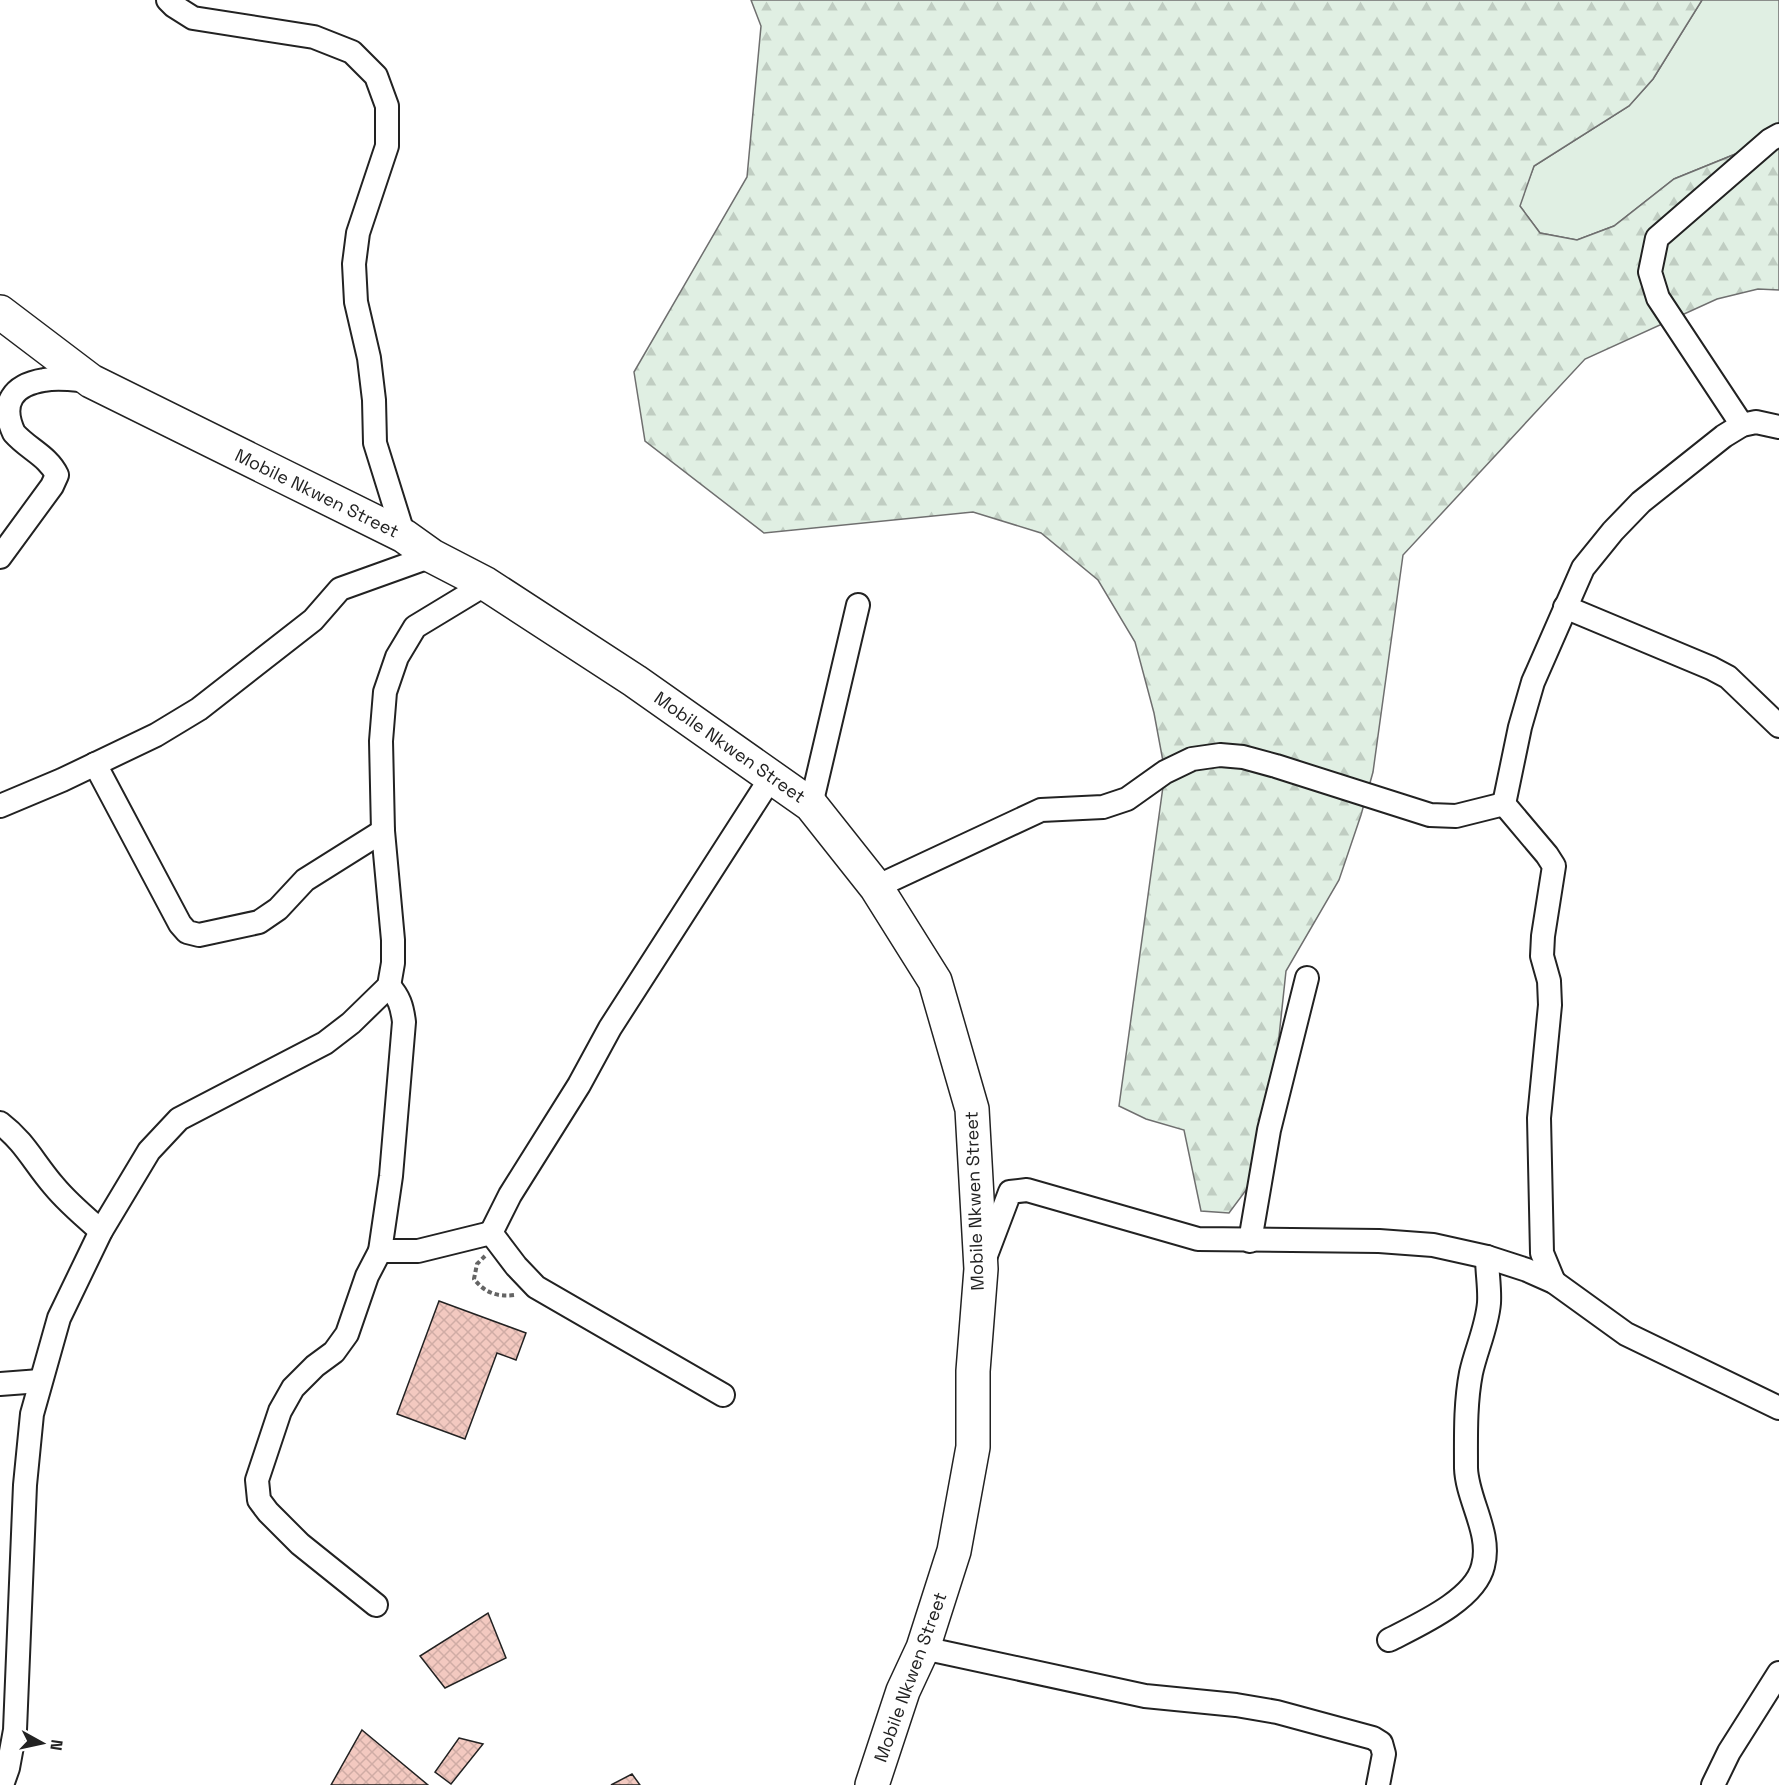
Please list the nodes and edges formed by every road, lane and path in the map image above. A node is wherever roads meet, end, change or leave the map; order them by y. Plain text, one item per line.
1 (168, 0) edge
2 (1779, 135) edge
3 (0, 312) edge
4 (91, 381) junction
5 (1742, 426) junction
6 (1779, 427) edge
7 (404, 536) junction
8 (432, 556) junction
9 (0, 557) edge
10 (486, 584) junction
11 (858, 605) dead end
12 (1565, 607) junction
13 (1779, 726) edge
14 (95, 764) junction
15 (772, 776) junction
16 (1504, 804) junction
17 (812, 805) junction
18 (0, 806) edge
19 (382, 831) junction
20 (876, 887) junction
21 (1307, 978) dead end
22 (389, 986) junction
23 (0, 1123) edge
24 (101, 1231) junction
25 (494, 1238) junction
26 (1250, 1241) junction
27 (380, 1251) junction
28 (1542, 1253) junction
29 (1487, 1257) junction
30 (981, 1269) junction
31 (1527, 1270) junction
32 (1554, 1282) junction
33 (536, 1287) junction
34 (40, 1381) junction
35 (0, 1384) edge
36 (723, 1395) dead end
37 (1779, 1407) edge
38 (376, 1605) dead end
39 (1389, 1640) dead end
40 (923, 1648) junction
41 (1779, 1673) edge
42 (2, 1785) edge
43 (872, 1785) edge
44 (1378, 1785) edge
45 (1713, 1785) edge

1 - 7 street
2 - 5 street
3 - 4 highway, Mobile Nkwen Street
4 - 7 highway, Mobile Nkwen Street
4 - 9 street
5 - 6 street
5 - 12 street
7 - 8 highway, Mobile Nkwen Street
8 - 10 highway, Mobile Nkwen Street
8 - 14 street
10 - 15 highway, Mobile Nkwen Street
10 - 19 street
11 - 17 street
12 - 13 street
12 - 16 street
14 - 18 street
14 - 19 street
15 - 17 highway, Mobile Nkwen Street
15 - 25 street
16 - 20 street
16 - 28 street
17 - 20 highway, Mobile Nkwen Street
19 - 22 street
20 - 30 highway, Mobile Nkwen Street
21 - 26 street
22 - 24 street
22 - 27 street
23 - 24 street
24 - 34 street
25 - 27 street
25 - 33 street
25 - 33 path
26 - 29 street
26 - 30 street
27 - 38 street
28 - 31 street
28 - 32 street
29 - 31 street
29 - 39 street
30 - 40 highway, Mobile Nkwen Street
31 - 32 street
32 - 37 street
33 - 36 street
34 - 35 street
34 - 42 street
40 - 43 highway, Mobile Nkwen Street
40 - 44 street
41 - 45 street

